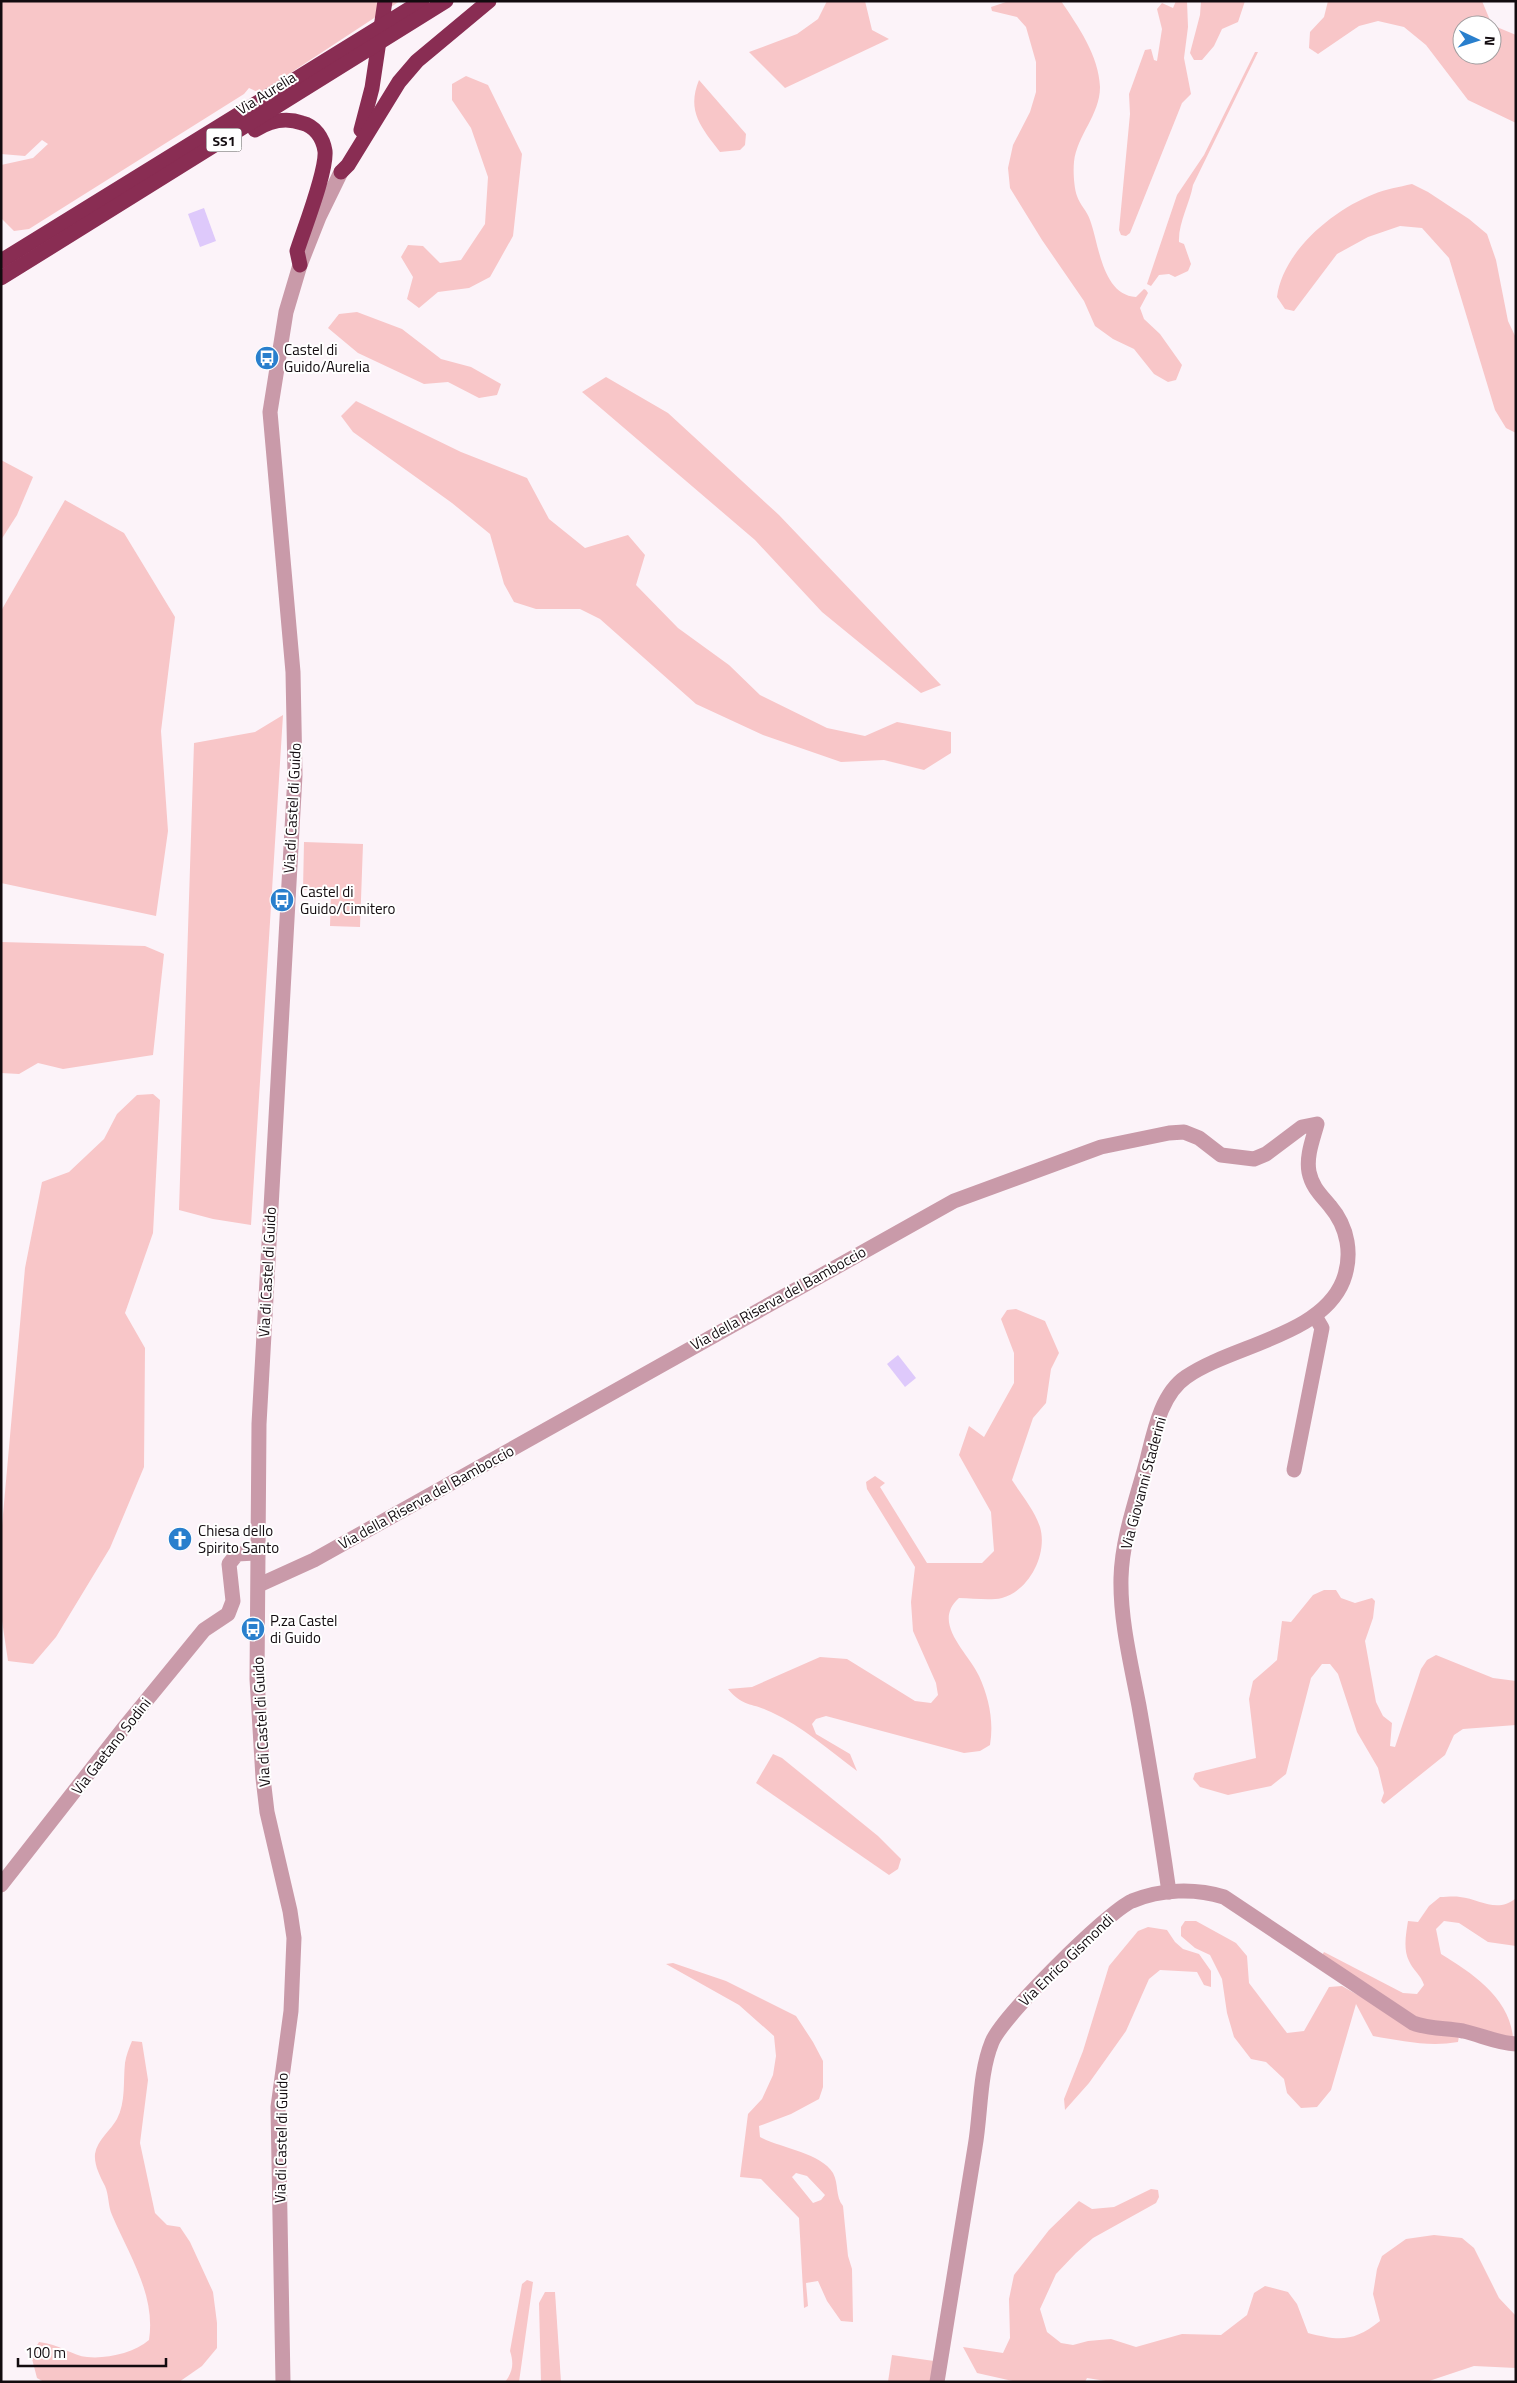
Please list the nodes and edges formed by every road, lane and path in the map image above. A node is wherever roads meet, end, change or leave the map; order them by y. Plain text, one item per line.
1 (422, 1) edge
2 (446, 1) edge
3 (489, 1) edge
4 (384, 4) edge
5 (341, 172) junction
6 (57, 244) junction
7 (1, 261) edge
8 (300, 265) junction
9 (1, 278) edge
10 (1317, 1124) joint
11 (1315, 1316) junction
12 (1294, 1470) dead end
13 (258, 1553) junction
14 (259, 1585) junction
15 (1, 1885) edge
16 (1168, 1892) junction
17 (1516, 2044) edge
18 (283, 2382) edge
19 (937, 2382) edge

1 - 7 highway, Via Aurelia / SS1
2 - 6 highway, Via Aurelia / SS1
3 - 5 highway
4 - 5 highway
5 - 8 street, Via di Castel di Guido
6 - 8 highway
6 - 9 highway, Via Aurelia / SS1
8 - 13 street, Via di Castel di Guido
10 - 11 street, Via Giovanni Staderini
10 - 14 street, Via della Riserva del Bamboccio
11 - 12 street
11 - 16 street, Via Giovanni Staderini
13 - 14 street, Via di Castel di Guido
13 - 15 street, Via Gaetano Sodini
14 - 18 street, Via di Castel di Guido
16 - 17 street, Via Enrico Gismondi
16 - 19 street, Via Enrico Gismondi

